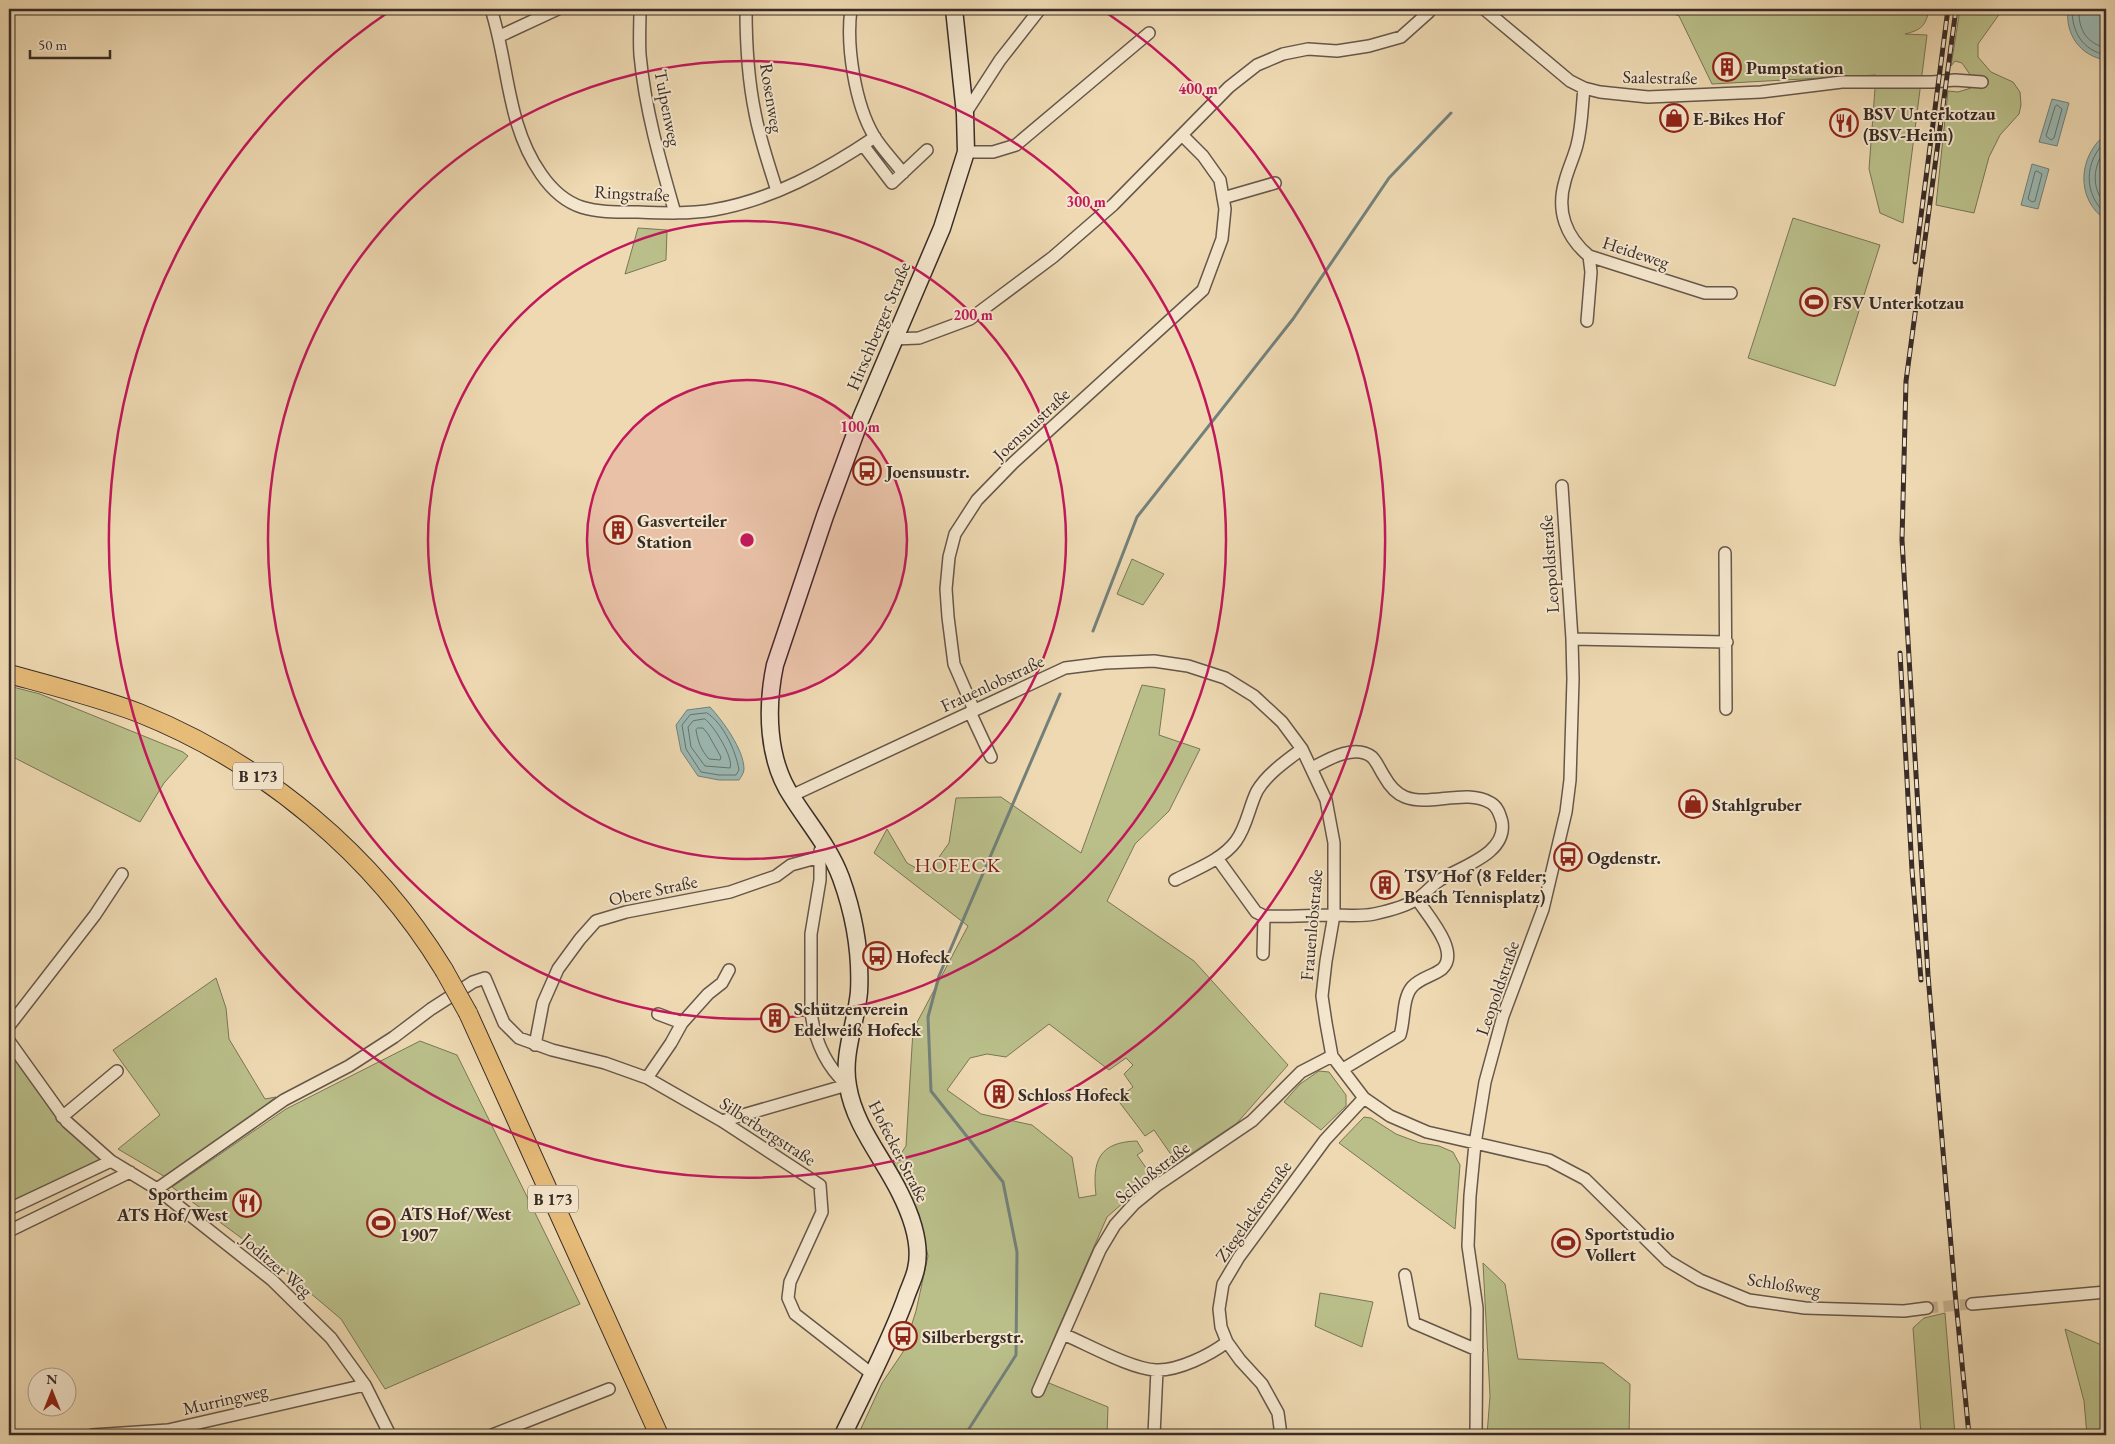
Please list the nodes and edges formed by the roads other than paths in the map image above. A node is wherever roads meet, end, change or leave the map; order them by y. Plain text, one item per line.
1 (491, 9) edge
2 (558, 9) edge
3 (640, 9) edge
4 (746, 9) edge
5 (851, 9) edge
6 (954, 9) edge
7 (1040, 9) edge
8 (1429, 9) edge
9 (1484, 9) edge
10 (1150, 33) dead end
11 (500, 36) junction
12 (1982, 82) dead end
13 (1584, 88) junction
14 (967, 111) junction
15 (1182, 135) junction
16 (875, 137) junction
17 (863, 145) junction
18 (927, 150) dead end
19 (966, 152) junction
20 (904, 172) junction
21 (1275, 183) dead end
22 (777, 191) junction
23 (1223, 198) junction
24 (675, 213) junction
25 (1590, 256) junction
26 (1730, 293) dead end
27 (1587, 321) dead end
28 (894, 339) junction
29 (1562, 486) dead end
30 (1725, 553) dead end
31 (1572, 639) junction
32 (1727, 642) junction
33 (9, 674) edge
34 (1726, 709) dead end
35 (972, 711) junction
36 (1302, 749) junction
37 (991, 757) dead end
38 (1312, 768) junction
39 (791, 796) junction
40 (820, 837) junction
41 (820, 857) junction
42 (1217, 858) junction
43 (122, 874) dead end
44 (1175, 880) dead end
45 (1417, 899) junction
46 (1334, 915) junction
47 (1264, 916) junction
48 (1263, 954) dead end
49 (729, 970) dead end
50 (658, 1014) dead end
51 (682, 1023) junction
52 (9, 1026) edge
53 (9, 1041) edge
54 (535, 1045) junction
55 (1332, 1056) junction
56 (1343, 1069) junction
57 (117, 1071) dead end
58 (647, 1078) junction
59 (847, 1085) junction
60 (1364, 1098) junction
61 (62, 1117) junction
62 (722, 1121) junction
63 (1475, 1144) junction
64 (111, 1161) junction
65 (130, 1172) junction
66 (157, 1189) junction
67 (9, 1209) edge
68 (9, 1230) edge
69 (1406, 1275) dead end
70 (2106, 1292) edge
71 (1972, 1304) tunnel mouth
72 (1927, 1308) tunnel mouth
73 (1063, 1334) junction
74 (1227, 1342) junction
75 (1477, 1350) junction
76 (1157, 1370) junction
77 (872, 1374) junction
78 (364, 1386) junction
79 (609, 1389) dead end
80 (1038, 1391) dead end
81 (169, 1432) edge
82 (92, 1435) edge
83 (390, 1435) edge
84 (492, 1435) edge
85 (659, 1435) edge
86 (843, 1435) edge
87 (1154, 1435) edge
88 (1281, 1435) edge
89 (1476, 1435) edge

1 - 11 street, Ringstraße
2 - 11 street
3 - 24 street, Tulpenweg
4 - 22 street, Rosenweg
5 - 16 street
6 - 14 main road, Hirschberger Straße
7 - 14 street
8 - 15 street
9 - 13 street, Saalestraße
10 - 19 street
11 - 24 street, Ringstraße
12 - 13 street, Saalestraße
13 - 25 street, Heideweg
14 - 19 main road, Hirschberger Straße
15 - 23 street, Joensuustraße
15 - 28 street
16 - 17 street, Ringstraße
16 - 20 street
17 - 20 street
17 - 22 street, Ringstraße
18 - 20 street
19 - 28 main road, Hirschberger Straße
21 - 23 street
22 - 24 street, Ringstraße
23 - 35 street, Joensuustraße
25 - 26 street, Heideweg
25 - 27 street
28 - 39 main road, Hirschberger Straße
29 - 31 street, Leopoldstraße
30 - 32 street
31 - 32 street
31 - 63 street, Leopoldstraße
32 - 34 street
33 - 85 main road, B 173, bridge
35 - 36 street, Frauenlobstraße
35 - 37 street, Joensuustraße
35 - 39 street, Frauenlobstraße
36 - 38 street, Frauenlobstraße
36 - 42 street
38 - 45 street
38 - 46 street, Frauenlobstraße
39 - 40 main road, Hofecker Straße
40 - 41 street
40 - 59 main road, Hofecker Straße
41 - 54 street, Obere Straße
41 - 59 street
42 - 44 street
42 - 47 street
43 - 52 street
45 - 46 street
45 - 56 street
46 - 47 street
46 - 55 street, Frauenlobstraße
47 - 48 street
49 - 51 street
50 - 51 street
51 - 58 street
53 - 61 street, Joditzer Weg
54 - 58 street, Silberbergstraße
54 - 66 street, Silberbergstraße
55 - 56 street
55 - 73 street, Schloßstraße
56 - 60 street
57 - 61 street
58 - 62 street, Silberbergstraße
59 - 62 street
59 - 77 main road, Hofecker Straße
60 - 63 street
60 - 74 street, Ziegelackerstraße
61 - 64 street, Joditzer Weg
62 - 77 street, Silberbergstraße
63 - 72 street, Schloßweg
63 - 75 street, Leopoldstraße
64 - 65 street, Joditzer Weg
64 - 67 street
65 - 66 street, Joditzer Weg
65 - 68 street
66 - 78 street, Joditzer Weg
69 - 75 street
70 - 71 street
73 - 76 street
73 - 80 street, Schloßstraße
74 - 76 street
74 - 88 street, Ziegelackerstraße
75 - 89 street, Leopoldstraße
76 - 87 street
77 - 86 main road, Hofecker Straße
78 - 81 street, Murringweg
78 - 83 street, Joditzer Weg
79 - 84 street
81 - 82 street, Murringweg

